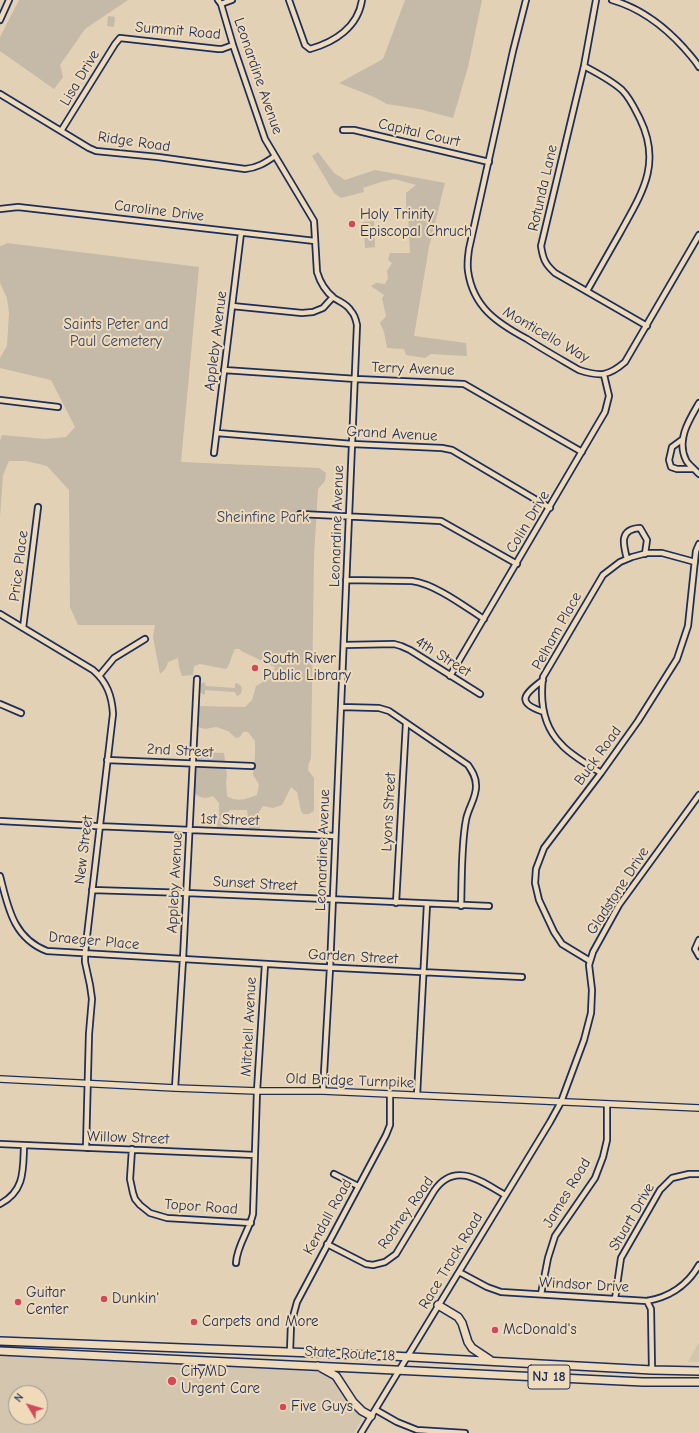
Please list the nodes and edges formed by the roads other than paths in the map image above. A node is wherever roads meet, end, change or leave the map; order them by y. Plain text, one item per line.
1 (9, 0) edge
2 (232, 0) edge
3 (290, 0) edge
4 (362, 0) edge
5 (526, 0) edge
6 (596, 0) edge
7 (612, 0) edge
8 (220, 2) edge
9 (0, 20) edge
10 (120, 38) joint
11 (233, 45) junction
12 (698, 61) edge
13 (584, 66) junction
14 (699, 67) edge
15 (0, 94) edge
16 (343, 130) dead end
17 (61, 131) junction
18 (275, 156) junction
19 (489, 162) junction
20 (0, 209) edge
21 (241, 233) junction
22 (699, 236) edge
23 (315, 241) junction
24 (587, 291) junction
25 (333, 297) junction
26 (232, 306) junction
27 (647, 326) junction
28 (224, 370) junction
29 (604, 375) junction
30 (356, 379) junction
31 (0, 400) edge
32 (699, 403) edge
33 (58, 407) dead end
34 (217, 433) junction
35 (683, 439) junction
36 (352, 444) junction
37 (582, 452) junction
38 (214, 453) dead end
39 (694, 469) junction
40 (699, 474) edge
41 (38, 507) dead end
42 (550, 508) junction
43 (300, 514) dead end
44 (349, 516) junction
45 (699, 544) edge
46 (645, 554) junction
47 (627, 559) junction
48 (695, 562) junction
49 (517, 564) junction
50 (346, 580) junction
51 (0, 614) edge
52 (484, 619) junction
53 (24, 628) junction
54 (145, 639) dead end
55 (344, 645) junction
56 (99, 676) junction
57 (450, 676) junction
58 (197, 679) dead end
59 (543, 680) junction
60 (480, 694) dead end
61 (0, 704) edge
62 (341, 707) junction
63 (544, 712) junction
64 (21, 713) dead end
65 (406, 723) junction
66 (107, 760) junction
67 (193, 764) junction
68 (252, 766) dead end
69 (602, 773) junction
70 (699, 795) edge
71 (0, 821) edge
72 (100, 826) junction
73 (190, 830) junction
74 (335, 836) junction
75 (0, 876) edge
76 (92, 890) junction
77 (187, 893) junction
78 (333, 900) junction
79 (396, 903) junction
80 (427, 904) junction
81 (461, 906) junction
82 (489, 906) dead end
83 (699, 940) edge
84 (85, 953) junction
85 (699, 956) edge
86 (183, 959) junction
87 (590, 961) junction
88 (265, 964) junction
89 (330, 968) junction
90 (424, 972) junction
91 (522, 977) dead end
92 (0, 1079) edge
93 (88, 1083) junction
94 (175, 1088) junction
95 (257, 1091) junction
96 (323, 1091) junction
97 (390, 1094) junction
98 (417, 1095) junction
99 (560, 1102) junction
100 (607, 1104) junction
101 (699, 1108) edge
102 (0, 1144) edge
103 (24, 1146) junction
104 (86, 1148) junction
105 (132, 1149) junction
106 (255, 1155) junction
107 (334, 1174) dead end
108 (699, 1174) edge
109 (358, 1186) junction
110 (505, 1195) junction
111 (0, 1204) edge
112 (251, 1223) junction
113 (327, 1244) junction
114 (236, 1263) dead end
115 (699, 1265) edge
116 (459, 1272) junction
117 (540, 1294) junction
118 (615, 1299) junction
119 (647, 1301) junction
120 (438, 1305) junction
121 (0, 1341) edge
122 (0, 1350) edge
123 (290, 1352) junction
124 (406, 1357) junction
125 (492, 1361) junction
126 (316, 1365) junction
127 (399, 1369) junction
128 (652, 1370) junction
129 (699, 1371) edge
130 (699, 1382) edge
131 (376, 1410) junction
132 (371, 1416) junction
133 (436, 1432) edge
134 (361, 1433) edge
135 (465, 1433) edge

1 - 9 street
2 - 8 street
3 - 4 street
5 - 19 street, Monticello Way
6 - 13 street, Rotunda Lane
7 - 12 street
8 - 11 street, Leonardine Avenue
10 - 11 street, Summit Road
10 - 17 street, Lisa Drive
11 - 18 street, Leonardine Avenue
12 - 14 street
13 - 24 street, Rotunda Lane
13 - 24 street
15 - 17 street, Ridge Road
16 - 19 street, Capital Court
17 - 18 street, Ridge Road
18 - 23 street, Leonardine Avenue
19 - 29 street, Monticello Way
20 - 21 street, Caroline Drive
21 - 23 street, Caroline Drive
21 - 26 street, Appleby Avenue
22 - 27 street, Monticello Way
23 - 25 street, Leonardine Avenue
24 - 27 street, Rotunda Lane
25 - 26 street
25 - 30 street, Leonardine Avenue
26 - 28 street, Appleby Avenue
27 - 29 street, Monticello Way
28 - 30 street, Terry Avenue
28 - 34 street, Appleby Avenue
29 - 37 street, Colin Drive
30 - 36 street, Leonardine Avenue
30 - 37 street, Terry Avenue
31 - 33 street
32 - 35 street
34 - 36 street, Grand Avenue
34 - 38 street, Appleby Avenue
35 - 39 street
35 - 39 street
36 - 42 street, Grand Avenue
36 - 44 street, Leonardine Avenue
37 - 42 street, Colin Drive
39 - 40 street
41 - 53 street, Price Place
42 - 49 street, Colin Drive
43 - 44 street
44 - 49 street
44 - 50 street, Leonardine Avenue
45 - 48 street, Buck Road
46 - 47 street, Pelham Place
46 - 47 street
46 - 48 street, Pelham Place
47 - 59 street, Pelham Place
48 - 69 street, Buck Road
49 - 52 street, Colin Drive
50 - 52 street
50 - 55 street, Leonardine Avenue
51 - 53 street, New Street
52 - 57 street, Colin Drive
53 - 56 street, New Street
54 - 56 street
55 - 57 street, 4th Street
55 - 62 street, Leonardine Avenue
56 - 66 street, New Street
57 - 60 street, 4th Street
58 - 67 street, Appleby Avenue
59 - 63 street, Pelham Place
59 - 63 street
61 - 64 street
62 - 65 street
62 - 74 street, Leonardine Avenue
63 - 69 street, Pelham Place
65 - 79 street, Lyons Street
65 - 81 street
66 - 67 street, 2nd Street
66 - 72 street, New Street
67 - 68 street, 2nd Street
67 - 73 street, Appleby Avenue
69 - 87 street, Buck Road
70 - 87 street, Gladstone Drive
71 - 72 street, 1st Street
72 - 73 street, 1st Street
72 - 76 street, New Street
73 - 74 street, 1st Street
73 - 77 street, Appleby Avenue
74 - 78 street, Leonardine Avenue
75 - 84 street, Draeger Place
76 - 77 street, Sunset Street
76 - 84 street, New Street
77 - 78 street, Sunset Street
77 - 86 street, Appleby Avenue
78 - 79 street, Sunset Street
78 - 89 street, Leonardine Avenue
79 - 80 street, Sunset Street
80 - 81 street, Sunset Street
80 - 90 street
81 - 82 street, Sunset Street
83 - 85 street
84 - 86 street, Draeger Place
84 - 93 street, New Street
86 - 88 street, Garden Street
86 - 94 street, Appleby Avenue
87 - 99 street, Gladstone Drive
88 - 89 street, Garden Street
88 - 95 street, Mitchell Avenue
89 - 90 street, Garden Street
89 - 96 street, Leonardine Avenue
90 - 91 street, Garden Street
90 - 98 street
92 - 93 street, Old Bridge Turnpike
93 - 94 street, Old Bridge Turnpike
93 - 104 street, New Street
94 - 95 street, Old Bridge Turnpike
95 - 96 street, Old Bridge Turnpike
95 - 106 street, Mitchell Avenue
96 - 97 street, Old Bridge Turnpike
97 - 98 street, Old Bridge Turnpike
97 - 109 street, Kendall Road
98 - 99 street, Old Bridge Turnpike
99 - 100 street, Old Bridge Turnpike
99 - 110 street, Race Track Road
100 - 101 street, Old Bridge Turnpike
100 - 117 street, James Road
102 - 103 street, Willow Street
103 - 104 street, Willow Street
103 - 111 street
104 - 105 street, Willow Street
105 - 106 street, Willow Street
105 - 112 street, Topor Road
106 - 112 street, Mitchell Avenue
107 - 109 street
108 - 118 street, Stuart Drive
109 - 113 street, Kendall Road
110 - 113 street, Rodney Road
110 - 116 street, Race Track Road
112 - 114 street, Mitchell Avenue
113 - 123 street, Kendall Road
115 - 119 street, Windsor Drive
116 - 117 street, Windsor Drive
116 - 120 street, Race Track Road
117 - 118 street, Windsor Drive
118 - 119 street, Windsor Drive
119 - 128 street
120 - 124 street, Race Track Road
120 - 125 highway
121 - 123 highway, State Route 18 / NJ 18
122 - 126 highway, State Route 18 / NJ 18
123 - 124 highway, State Route 18 / NJ 18
124 - 125 highway, State Route 18 / NJ 18
124 - 127 street, Race Track Road
125 - 128 highway, State Route 18 / NJ 18
126 - 127 highway, State Route 18 / NJ 18
126 - 132 highway
127 - 130 highway, State Route 18 / NJ 18
127 - 131 street, Race Track Road
128 - 129 highway, State Route 18 / NJ 18
131 - 132 street, Race Track Road
131 - 133 street
132 - 134 street, Race Track Road
133 - 135 street

